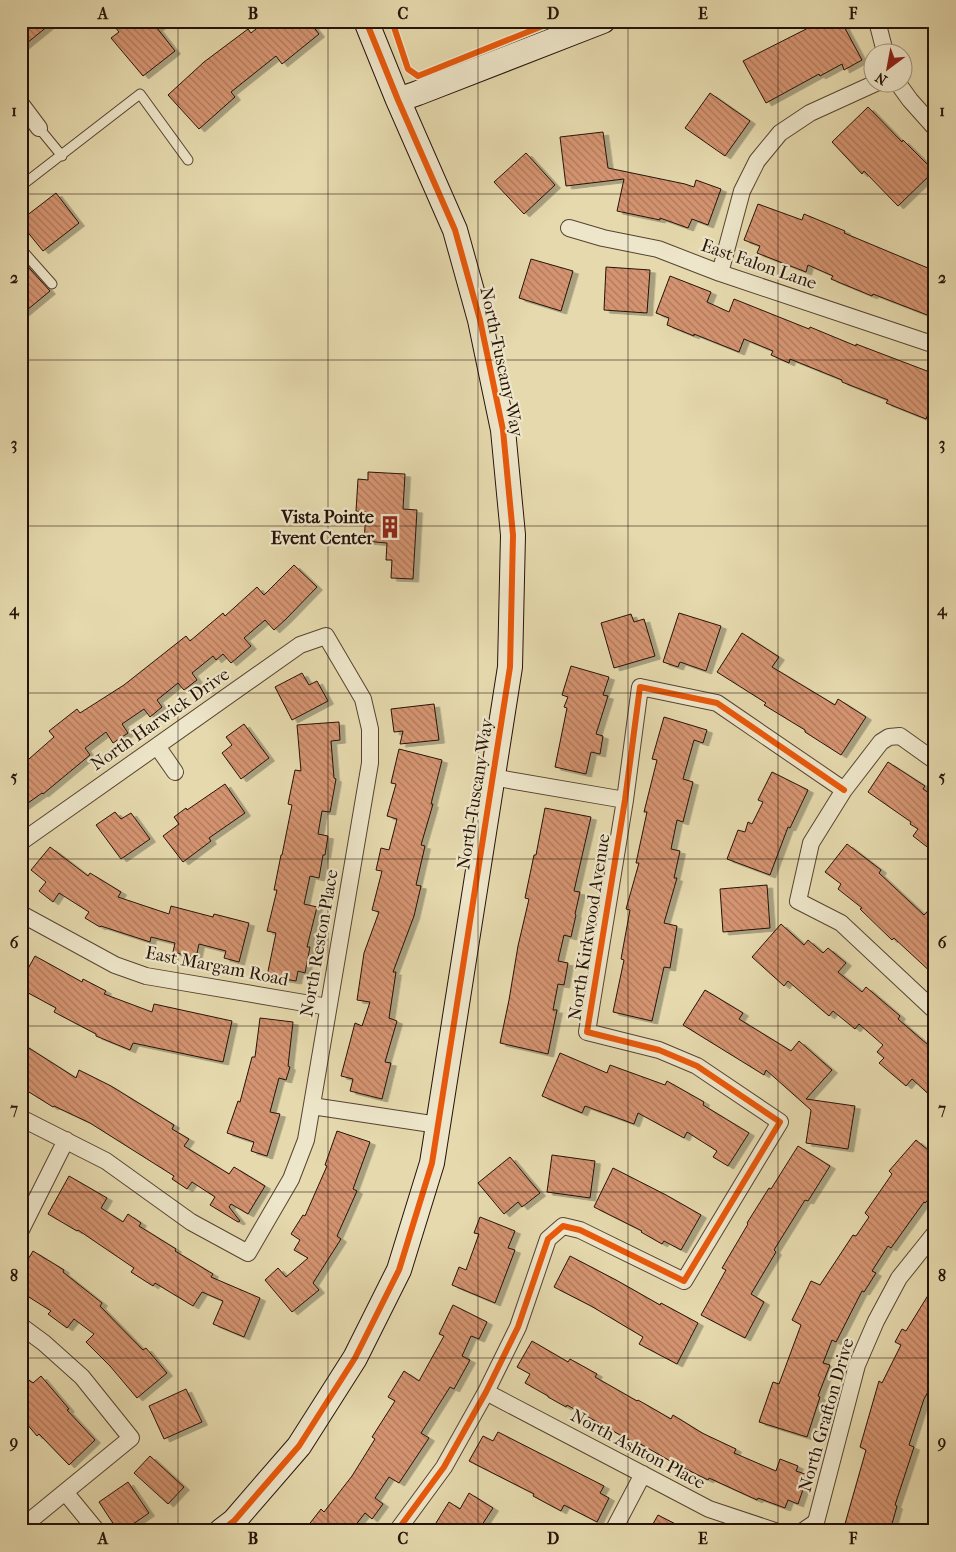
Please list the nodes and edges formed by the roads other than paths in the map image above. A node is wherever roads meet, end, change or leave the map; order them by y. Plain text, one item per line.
1 (366, 21) edge
2 (603, 21) edge
3 (877, 21) edge
4 (883, 42) edge
5 (864, 88) edge
6 (904, 92) edge
7 (398, 100) junction
8 (21, 104) edge
9 (39, 128) joint
10 (935, 128) edge
11 (62, 156) junction
12 (188, 160) dead end
13 (21, 186) edge
14 (569, 228) dead end
15 (21, 248) edge
16 (720, 273) junction
17 (52, 284) dead end
18 (935, 345) edge
19 (326, 636) joint
20 (157, 746) junction
21 (935, 761) edge
22 (175, 772) dead end
23 (492, 777) junction
24 (844, 790) junction
25 (625, 800) junction
26 (21, 842) edge
27 (21, 913) edge
28 (328, 1007) junction
29 (935, 1011) edge
30 (312, 1106) junction
31 (21, 1118) edge
32 (438, 1125) junction
33 (66, 1140) junction
34 (21, 1230) edge
35 (935, 1233) edge
36 (21, 1326) edge
37 (486, 1392) junction
38 (642, 1474) junction
39 (65, 1492) junction
40 (21, 1528) edge
41 (97, 1531) edge
42 (221, 1531) edge
43 (398, 1531) edge
44 (613, 1531) edge
45 (775, 1531) edge
46 (803, 1531) edge

1 - 7 street, North Tuscany Way
2 - 7 street
3 - 4 street
5 - 16 street
6 - 10 street
7 - 23 street, North Tuscany Way
8 - 9 street
9 - 11 lane
11 - 12 lane
11 - 13 lane
14 - 16 street, East Falon Lane
15 - 17 lane
16 - 18 street, East Falon Lane
19 - 20 street, North Harwick Drive
19 - 28 street, North Reston Place
20 - 22 street
20 - 26 street, North Harwick Drive
21 - 24 street
23 - 25 street
23 - 32 street, North Tuscany Way
24 - 25 street, North Kirkwood Avenue
24 - 29 street
25 - 37 street, North Kirkwood Avenue
27 - 28 street, East Margam Road
28 - 30 street, North Reston Place
30 - 32 street
30 - 33 street, North Reston Place
31 - 33 street
32 - 42 street, North Tuscany Way
33 - 34 street
35 - 46 street, North Grafton Drive
36 - 39 street
37 - 38 street, North Ashton Place
37 - 43 street, North Kirkwood Avenue
38 - 44 street
38 - 45 street, North Ashton Place
39 - 40 street
39 - 41 street

